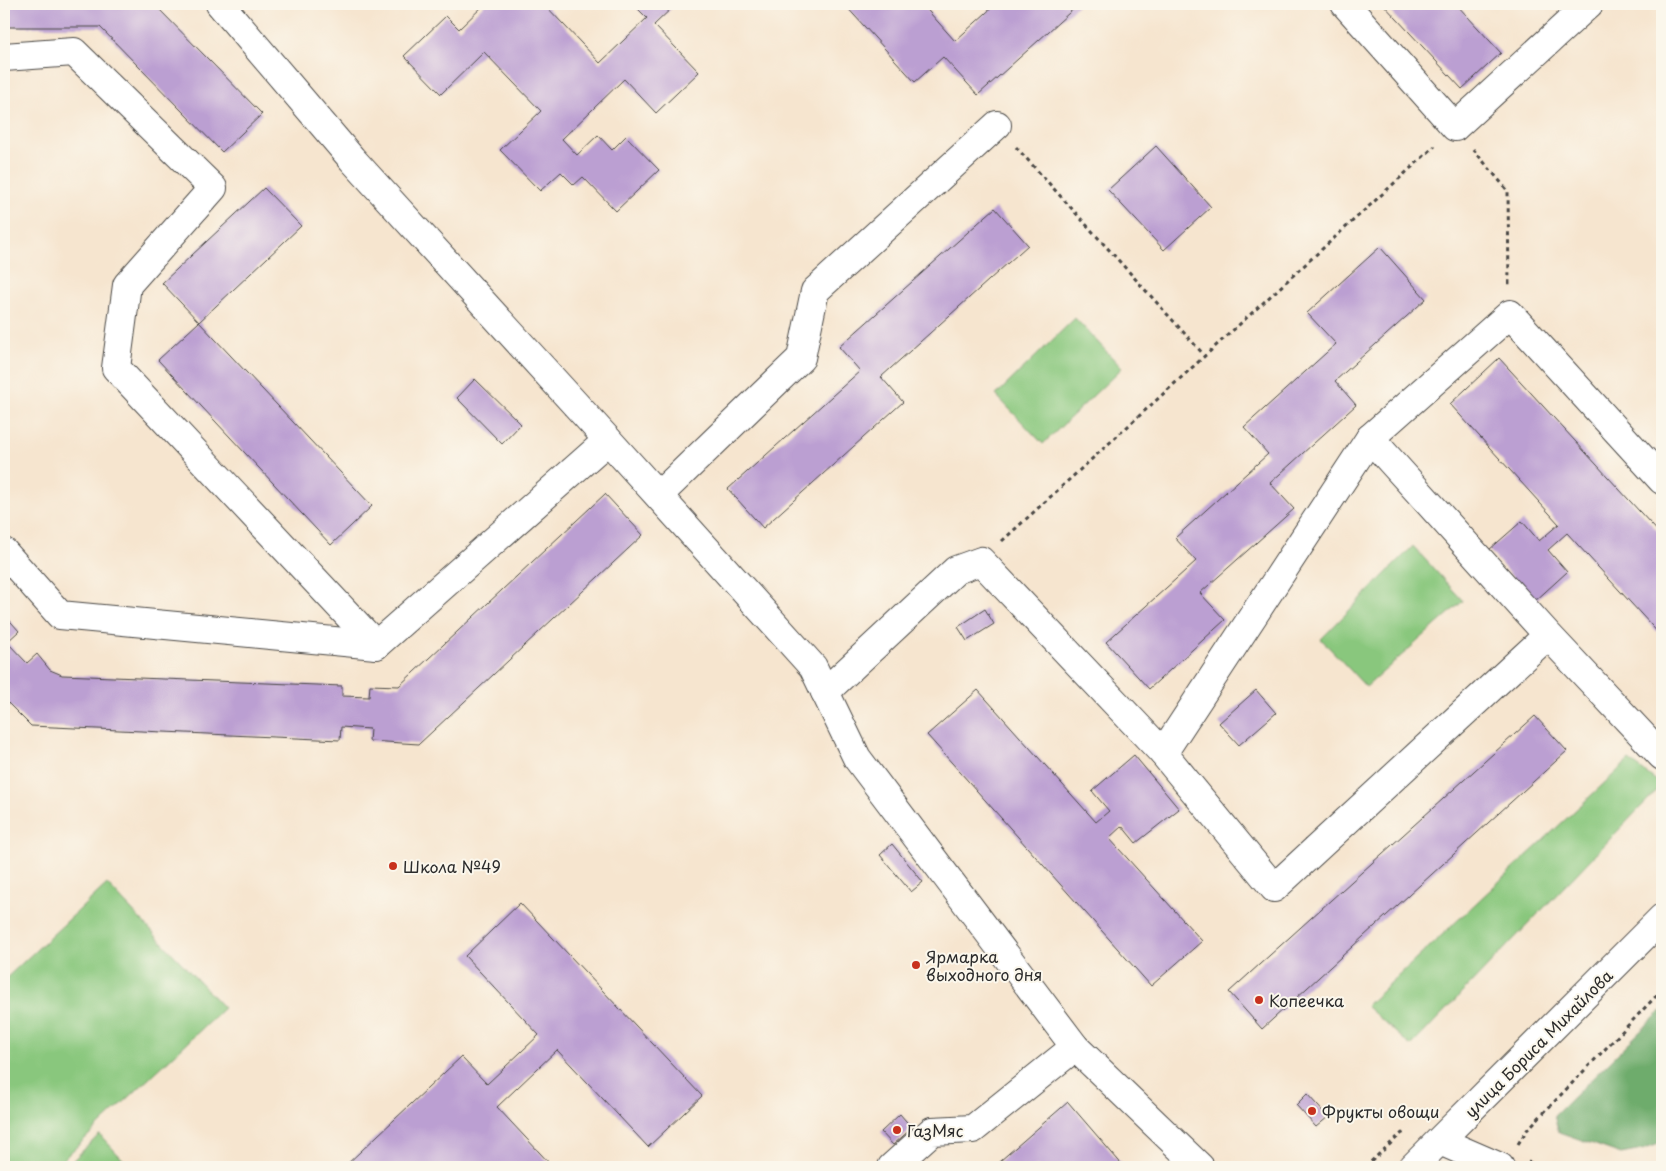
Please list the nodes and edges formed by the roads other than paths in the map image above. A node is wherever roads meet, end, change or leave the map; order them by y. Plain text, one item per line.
1 (220, 4) edge
2 (1345, 4) edge
3 (1589, 4) edge
4 (4, 57) edge
5 (997, 125) road end
6 (1370, 438) junction
7 (608, 440) junction
8 (1662, 480) edge
9 (659, 494) junction
10 (4, 552) edge
11 (1548, 635) junction
12 (376, 644) junction
13 (825, 692) junction
14 (1163, 754) junction
15 (1662, 756) edge
16 (1662, 918) edge
17 (1075, 1046) junction
18 (1440, 1140) junction
19 (1508, 1157) edge
20 (892, 1167) edge
21 (1200, 1167) edge
22 (1413, 1167) edge

1 - 7 street
2 - 3 street
4 - 12 street
5 - 9 street
6 - 8 street
6 - 11 street
6 - 14 street
7 - 9 street
7 - 12 street
9 - 13 street
10 - 12 street
11 - 14 street
11 - 15 street
13 - 14 street
13 - 17 street
16 - 18 street, улица Бориса Михайлова
17 - 20 street
17 - 21 street
18 - 19 street
18 - 22 street, улица Бориса Михайлова

